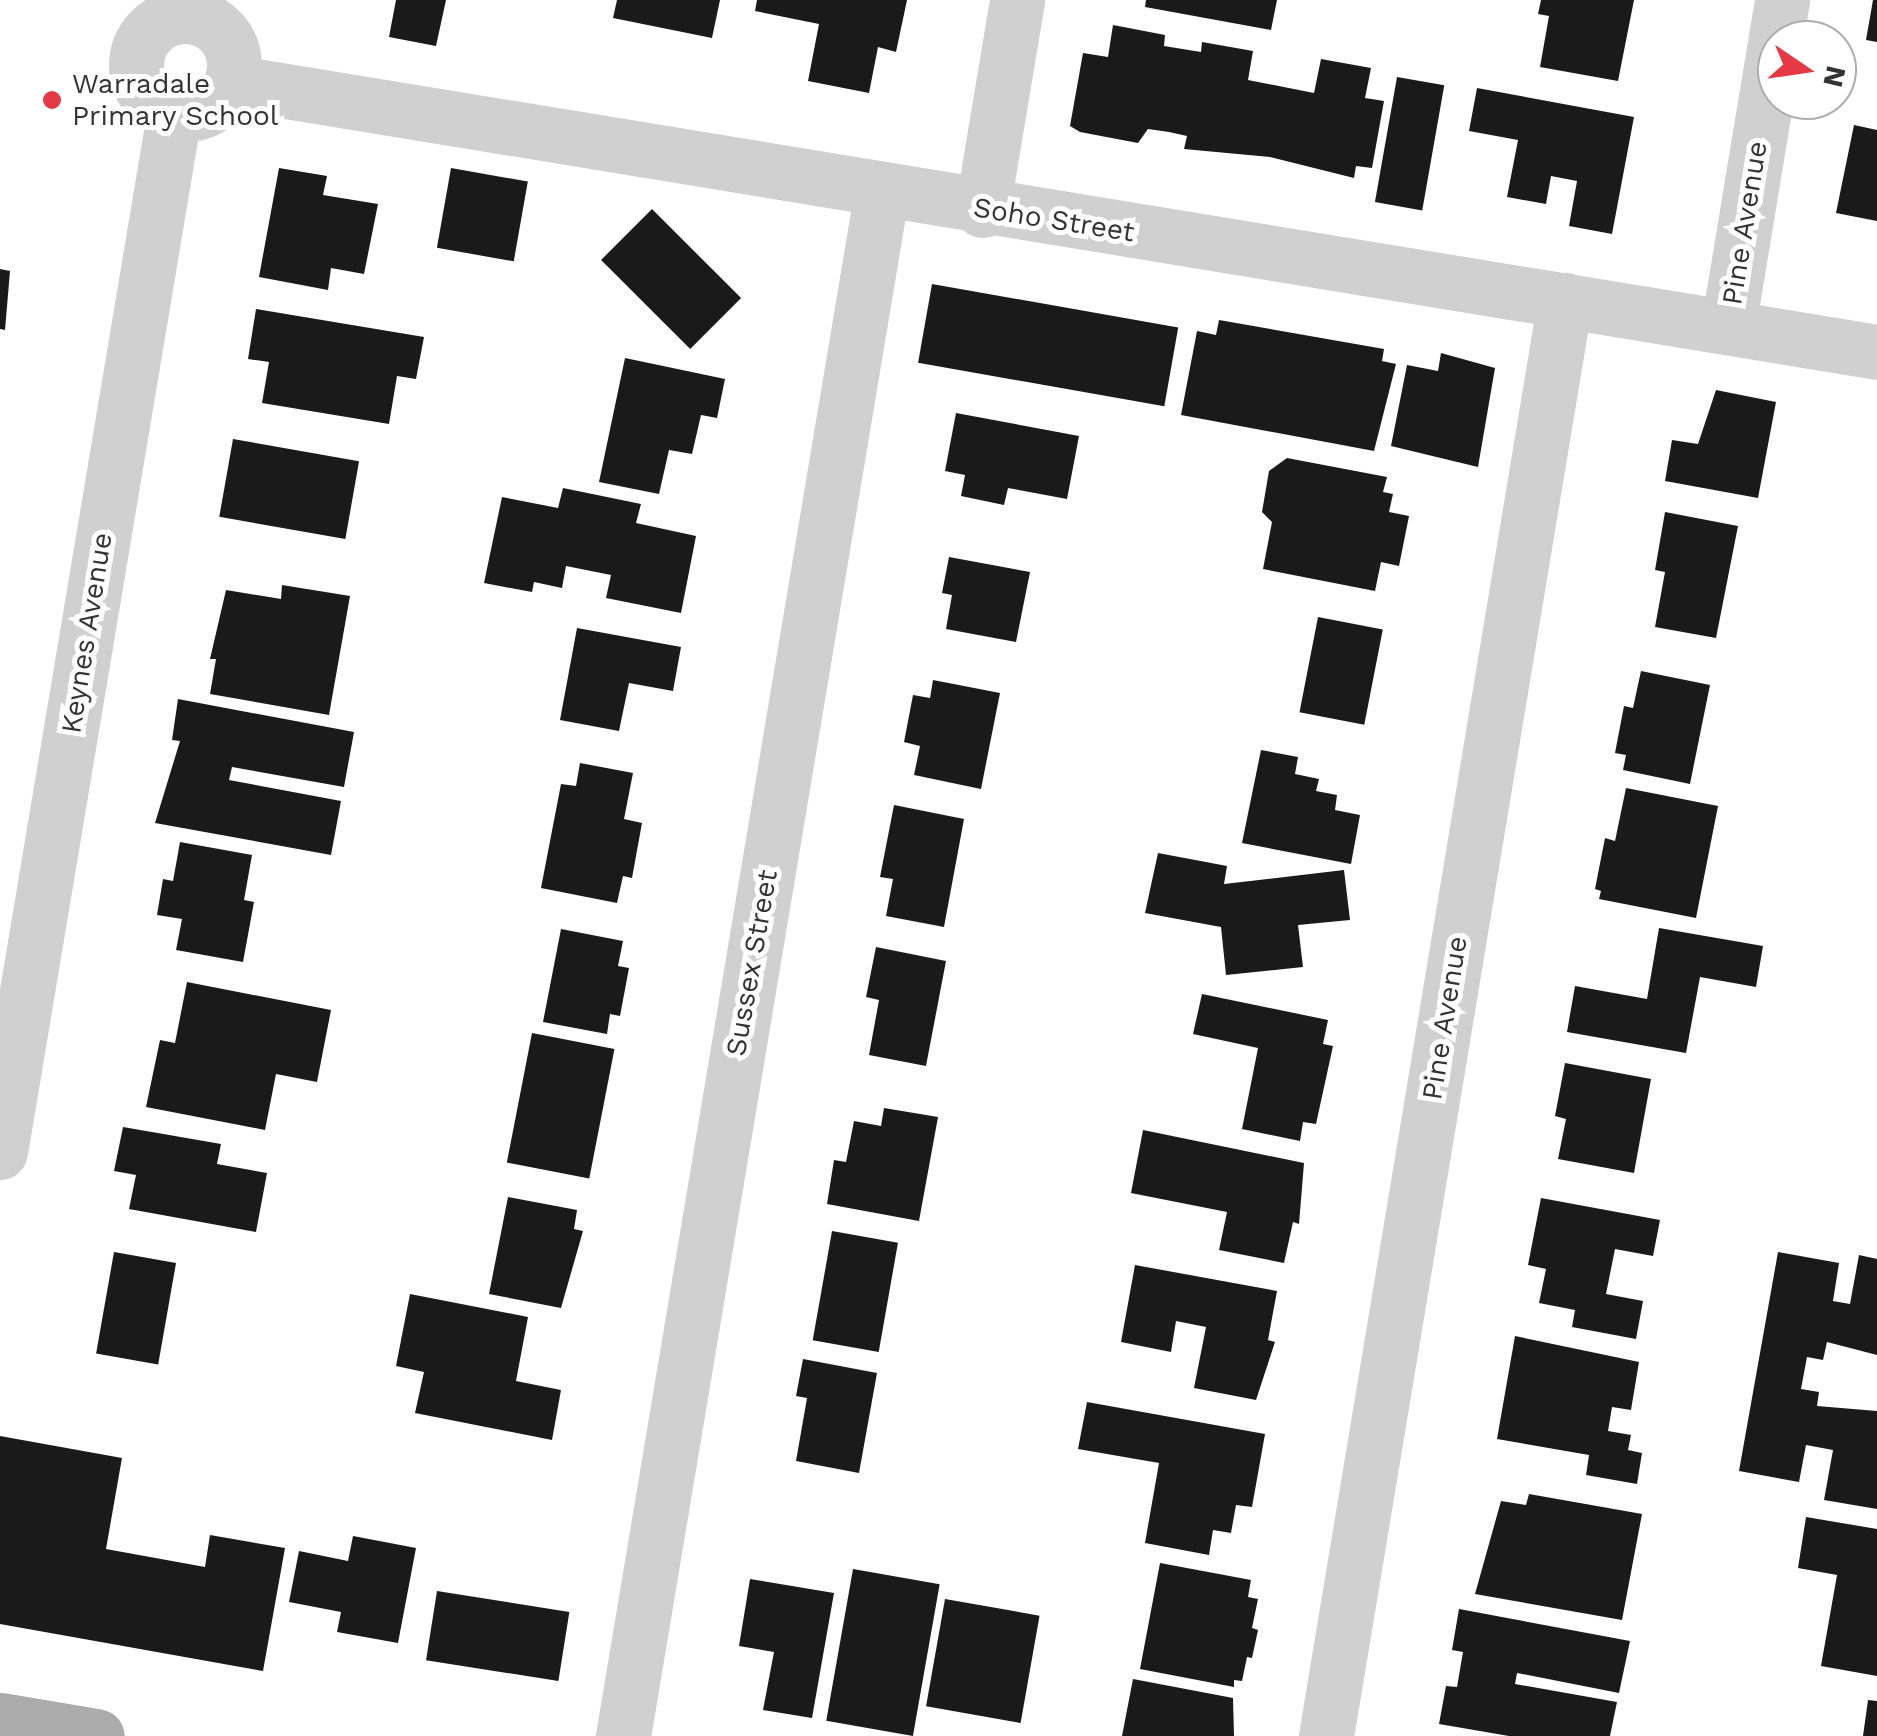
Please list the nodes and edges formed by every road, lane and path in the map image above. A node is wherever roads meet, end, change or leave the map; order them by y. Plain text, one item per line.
1 (1017, 0) edge
2 (1782, 0) edge
3 (184, 8) edge
4 (232, 82) junction
5 (174, 114) junction
6 (882, 190) junction
7 (982, 210) junction
8 (1565, 300) junction
9 (1728, 327) junction
10 (1877, 352) edge
11 (0, 1152) edge
12 (0, 1720) edge
13 (97, 1736) edge
14 (623, 1736) edge
15 (1326, 1736) edge

1 - 7 street
2 - 9 street, Pine Avenue
3 - 4 street
3 - 5 street
4 - 5 street
4 - 6 street, Soho Street
5 - 11 street, Keynes Avenue
6 - 7 street, Soho Street
6 - 14 street, Sussex Street
7 - 8 street, Soho Street
8 - 9 street, Soho Street
8 - 15 street, Pine Avenue
9 - 10 street, Soho Street
12 - 13 main road

